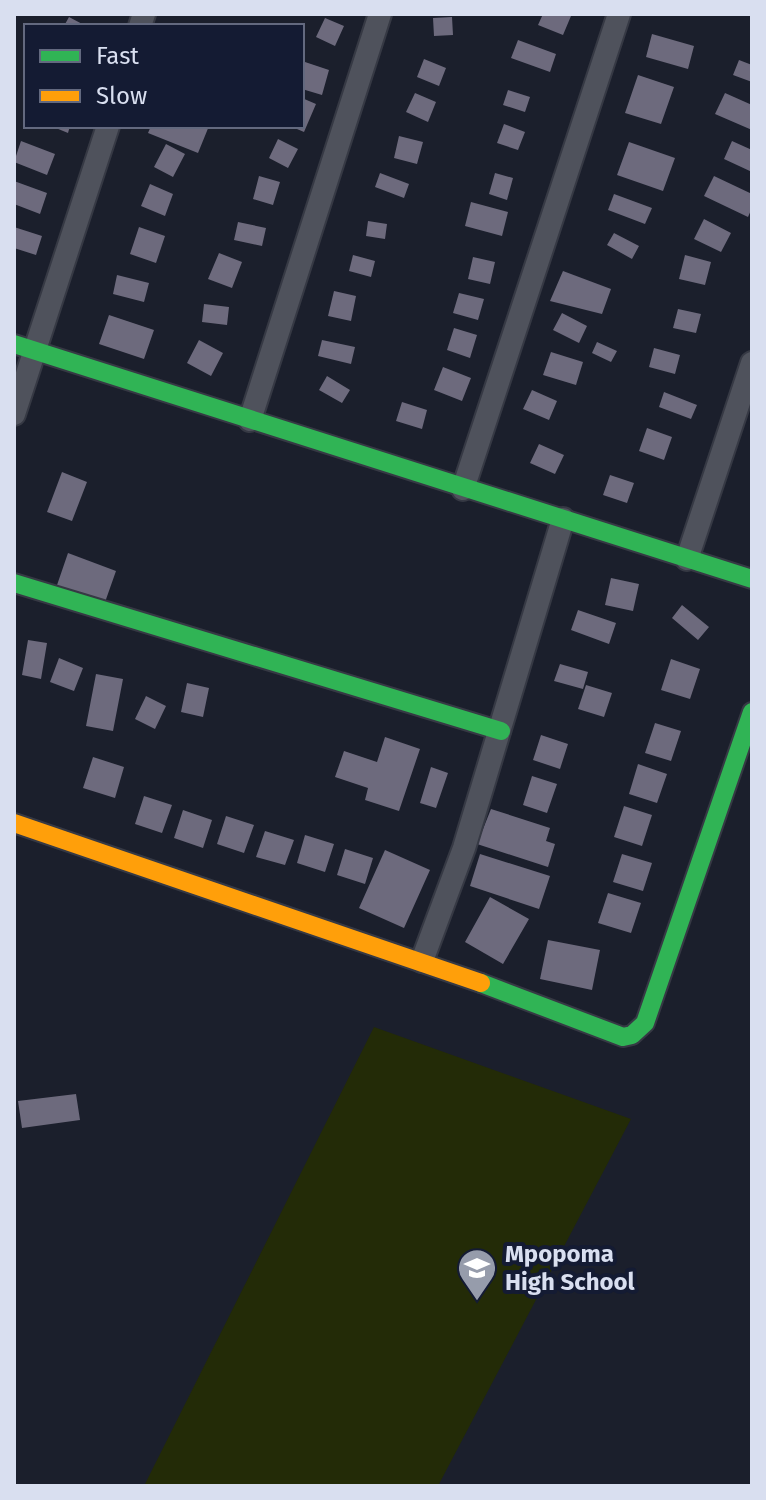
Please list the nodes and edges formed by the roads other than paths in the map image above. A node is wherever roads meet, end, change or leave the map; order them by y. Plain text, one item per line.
1 (380, 14) edge
2 (619, 14) edge
3 (107, 128) edge
4 (25, 347) edge
5 (752, 363) edge
6 (14, 414) edge
7 (250, 420) junction
8 (463, 489) junction
9 (563, 519) junction
10 (687, 559) junction
11 (752, 579) edge
12 (14, 583) edge
13 (752, 712) edge
14 (501, 731) junction
15 (14, 823) edge
16 (422, 961) junction

1 - 7 street
2 - 8 street
3 - 4 street
4 - 6 street
4 - 7 street
5 - 10 street
7 - 8 street
8 - 9 street
9 - 10 street
9 - 14 street
10 - 11 street
12 - 14 street
13 - 16 street
14 - 16 street
15 - 16 street

